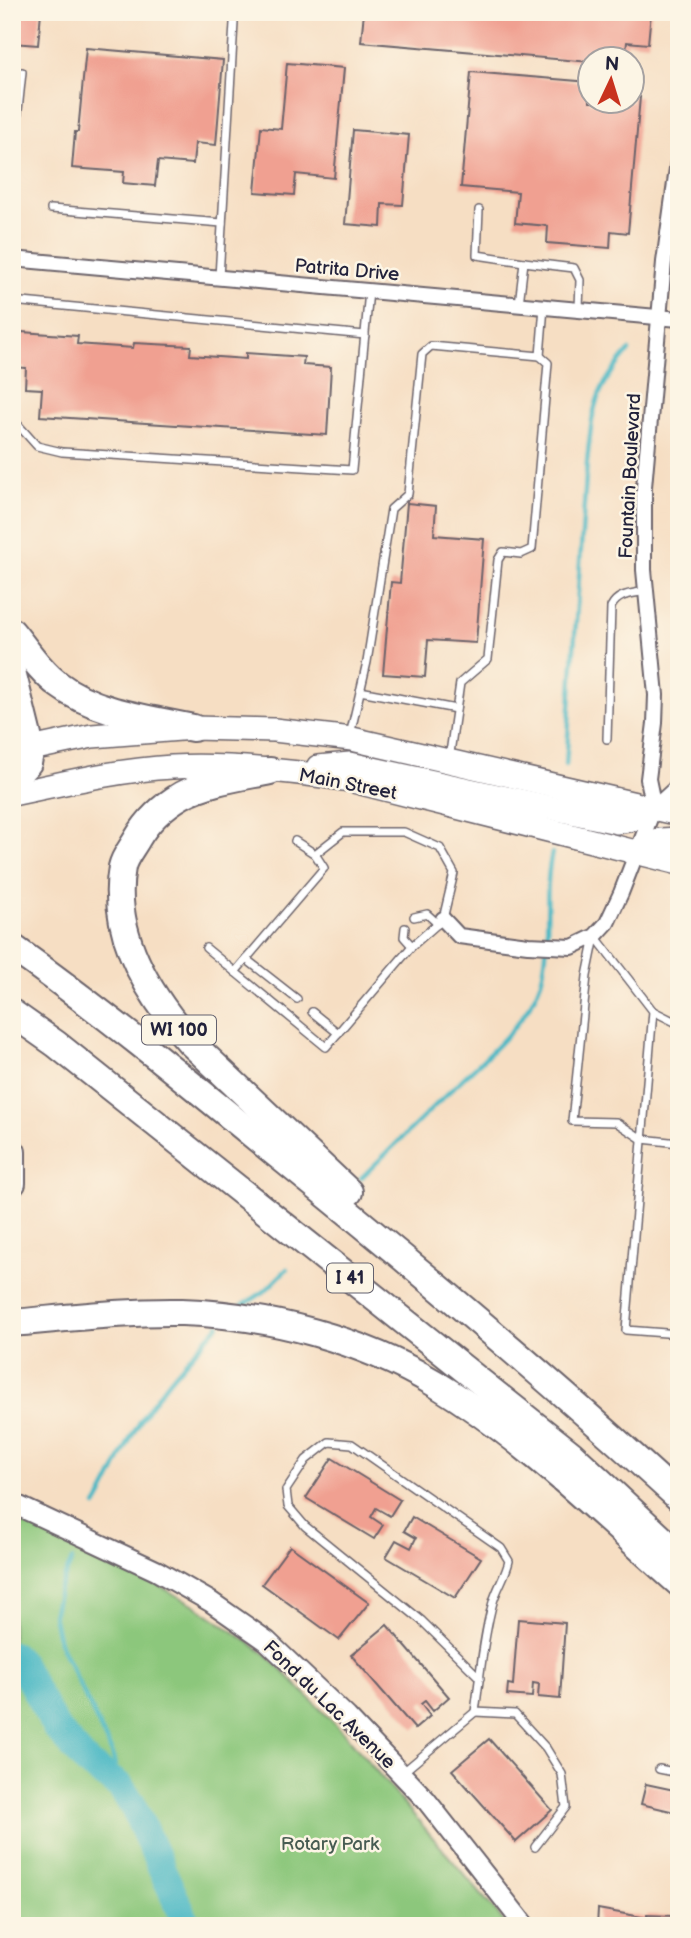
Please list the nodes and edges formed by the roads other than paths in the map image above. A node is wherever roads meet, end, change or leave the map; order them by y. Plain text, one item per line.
1 (234, 23) dead end
2 (22, 72) dead end
3 (679, 154) edge
4 (12, 168) edge
5 (51, 209) dead end
6 (479, 210) dead end
7 (222, 223) junction
8 (12, 258) edge
9 (524, 262) junction
10 (219, 277) junction
11 (369, 291) junction
12 (12, 301) edge
13 (519, 304) junction
14 (544, 307) junction
15 (579, 310) junction
16 (659, 317) junction
17 (679, 319) edge
18 (365, 335) junction
19 (540, 356) junction
20 (12, 418) edge
21 (647, 591) junction
22 (12, 632) edge
23 (12, 671) edge
24 (360, 691) junction
25 (456, 709) junction
26 (193, 728) junction
27 (349, 739) junction
28 (607, 739) dead end
29 (22, 750) edge
30 (449, 761) junction
31 (282, 771) junction
32 (12, 779) edge
33 (679, 785) edge
34 (12, 794) edge
35 (654, 808) junction
36 (679, 814) edge
37 (679, 839) edge
38 (295, 841) dead end
39 (636, 851) junction
40 (315, 854) junction
41 (679, 863) edge
42 (414, 916) dead end
43 (441, 922) junction
44 (405, 928) dead end
45 (595, 936) junction
46 (412, 946) junction
47 (12, 947) edge
48 (206, 947) dead end
49 (246, 959) junction
50 (235, 972) junction
51 (297, 999) dead end
52 (653, 1011) junction
53 (312, 1012) dead end
54 (12, 1013) edge
55 (679, 1024) edge
56 (338, 1033) junction
57 (642, 1139) junction
58 (679, 1143) edge
59 (12, 1152) edge
60 (12, 1184) edge
61 (440, 1286) junction
62 (12, 1323) edge
63 (679, 1334) edge
64 (679, 1498) edge
65 (12, 1503) edge
66 (679, 1555) edge
67 (679, 1583) edge
68 (480, 1678) junction
69 (475, 1712) junction
70 (659, 1769) dead end
71 (679, 1773) edge
72 (401, 1774) junction
73 (536, 1847) dead end
74 (525, 1926) edge

1 - 7 lane
2 - 4 lane
3 - 16 street, Fountain Boulevard
5 - 7 lane
6 - 9 lane
7 - 10 lane
8 - 10 street, Patrita Drive
9 - 13 lane
9 - 15 lane
10 - 11 street, Patrita Drive
11 - 13 street, Patrita Drive
11 - 18 lane
12 - 18 lane
13 - 14 street, Patrita Drive
14 - 15 street, Patrita Drive
14 - 19 lane
15 - 16 street, Patrita Drive
16 - 17 street, Patrita Drive
16 - 21 street, Fountain Boulevard
18 - 20 lane
19 - 24 lane
19 - 25 lane
21 - 28 lane
21 - 35 street, Fountain Boulevard
22 - 26 highway
23 - 29 highway
24 - 25 lane
24 - 27 lane
25 - 30 lane
26 - 27 main road
26 - 29 main road
27 - 30 main road
29 - 32 highway
30 - 35 main road
31 - 34 main road, Main Street / WI 100
31 - 35 main road
31 - 39 main road, Main Street / WI 100
31 - 61 highway, WI 100
33 - 35 street
35 - 36 main road
35 - 39 street
37 - 39 main road
38 - 40 lane
39 - 41 main road, Main Street / WI 100
39 - 45 street
40 - 43 lane
40 - 49 lane
42 - 43 lane
43 - 45 street
43 - 46 lane
44 - 46 lane
45 - 52 lane
45 - 57 lane
46 - 56 lane
47 - 61 highway, I 41
48 - 50 lane
49 - 50 lane
49 - 51 lane
50 - 56 lane
52 - 55 lane
52 - 57 lane
53 - 56 lane
54 - 66 highway, I 41
57 - 58 lane
57 - 63 lane
59 - 60 highway
61 - 64 highway, I 41
62 - 67 highway
65 - 72 street, Fond du Lac Avenue
68 - 68 lane
68 - 69 lane
69 - 72 lane
69 - 73 lane
70 - 71 lane
72 - 74 street, Fond du Lac Avenue

